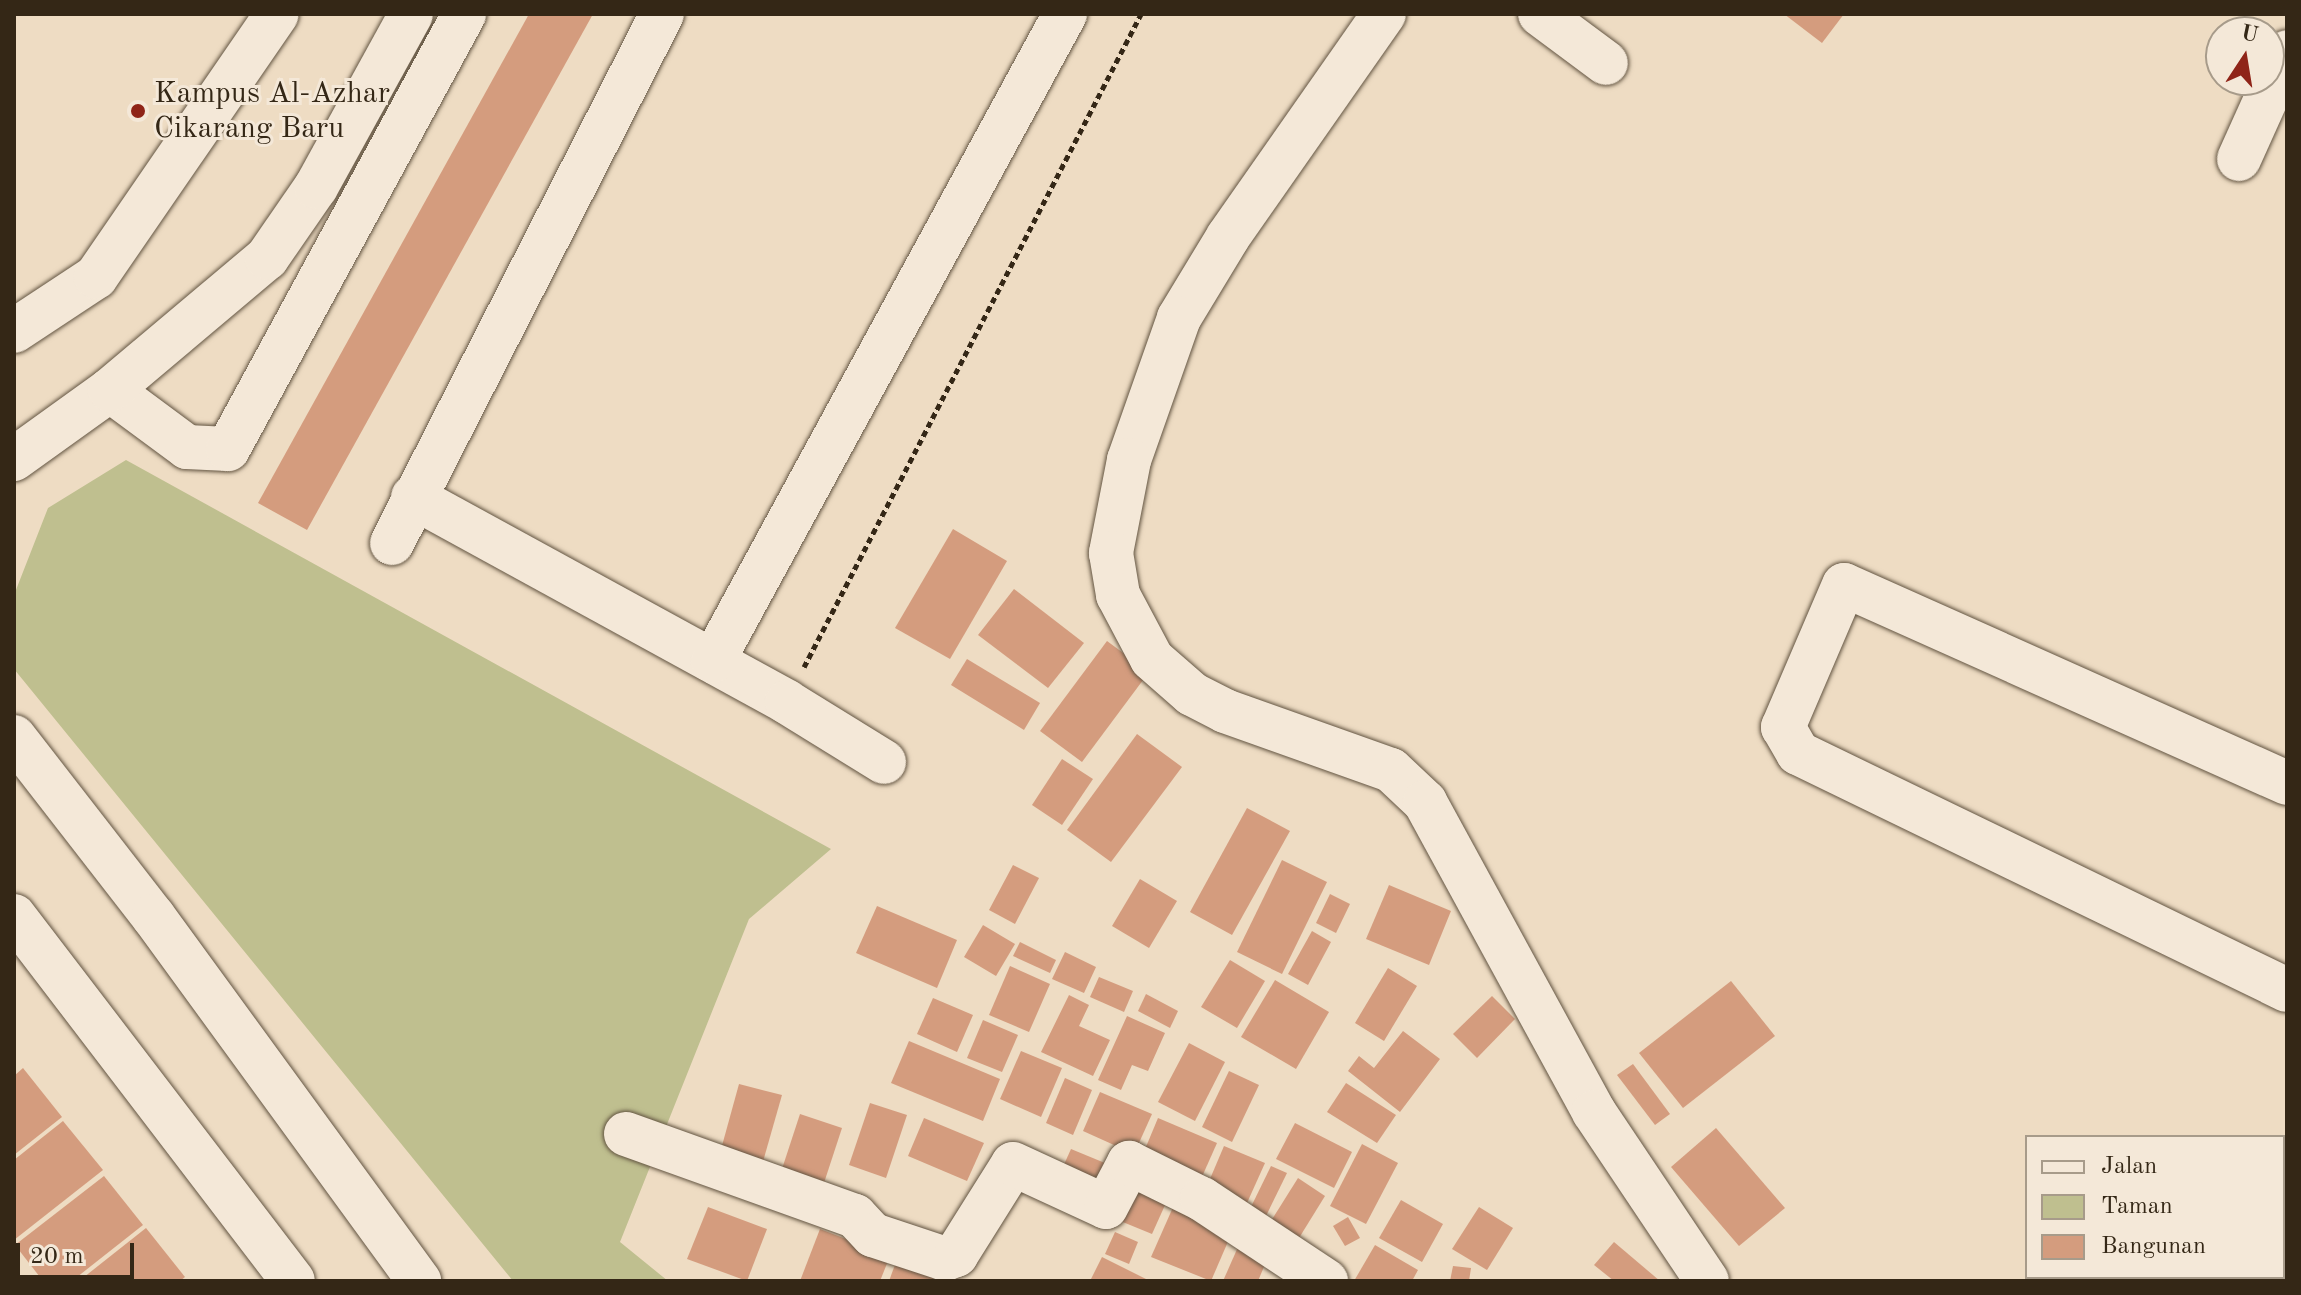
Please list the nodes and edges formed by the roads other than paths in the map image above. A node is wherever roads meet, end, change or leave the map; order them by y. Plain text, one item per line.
1 (277, 14) edge
2 (411, 14) edge
3 (464, 14) edge
4 (662, 14) edge
5 (1065, 14) edge
6 (1384, 14) edge
7 (1540, 14) edge
8 (2287, 52) edge
9 (1606, 63) dead end
10 (2239, 159) dead end
11 (14, 331) edge
12 (110, 390) junction
13 (14, 459) edge
14 (413, 497) junction
15 (392, 543) dead end
16 (713, 661) junction
17 (14, 737) edge
18 (884, 762) dead end
19 (2287, 783) edge
20 (14, 916) edge
21 (2287, 990) edge
22 (626, 1134) dead end
23 (293, 1281) edge
24 (419, 1281) edge
25 (1326, 1281) edge
26 (1707, 1281) edge

1 - 11 street
2 - 12 street
3 - 12 street
4 - 14 street
5 - 16 street
6 - 26 street
7 - 9 street
8 - 10 street
12 - 13 street
14 - 15 street
14 - 16 street
16 - 18 street
17 - 24 street
19 - 21 street
20 - 23 street
22 - 25 street

